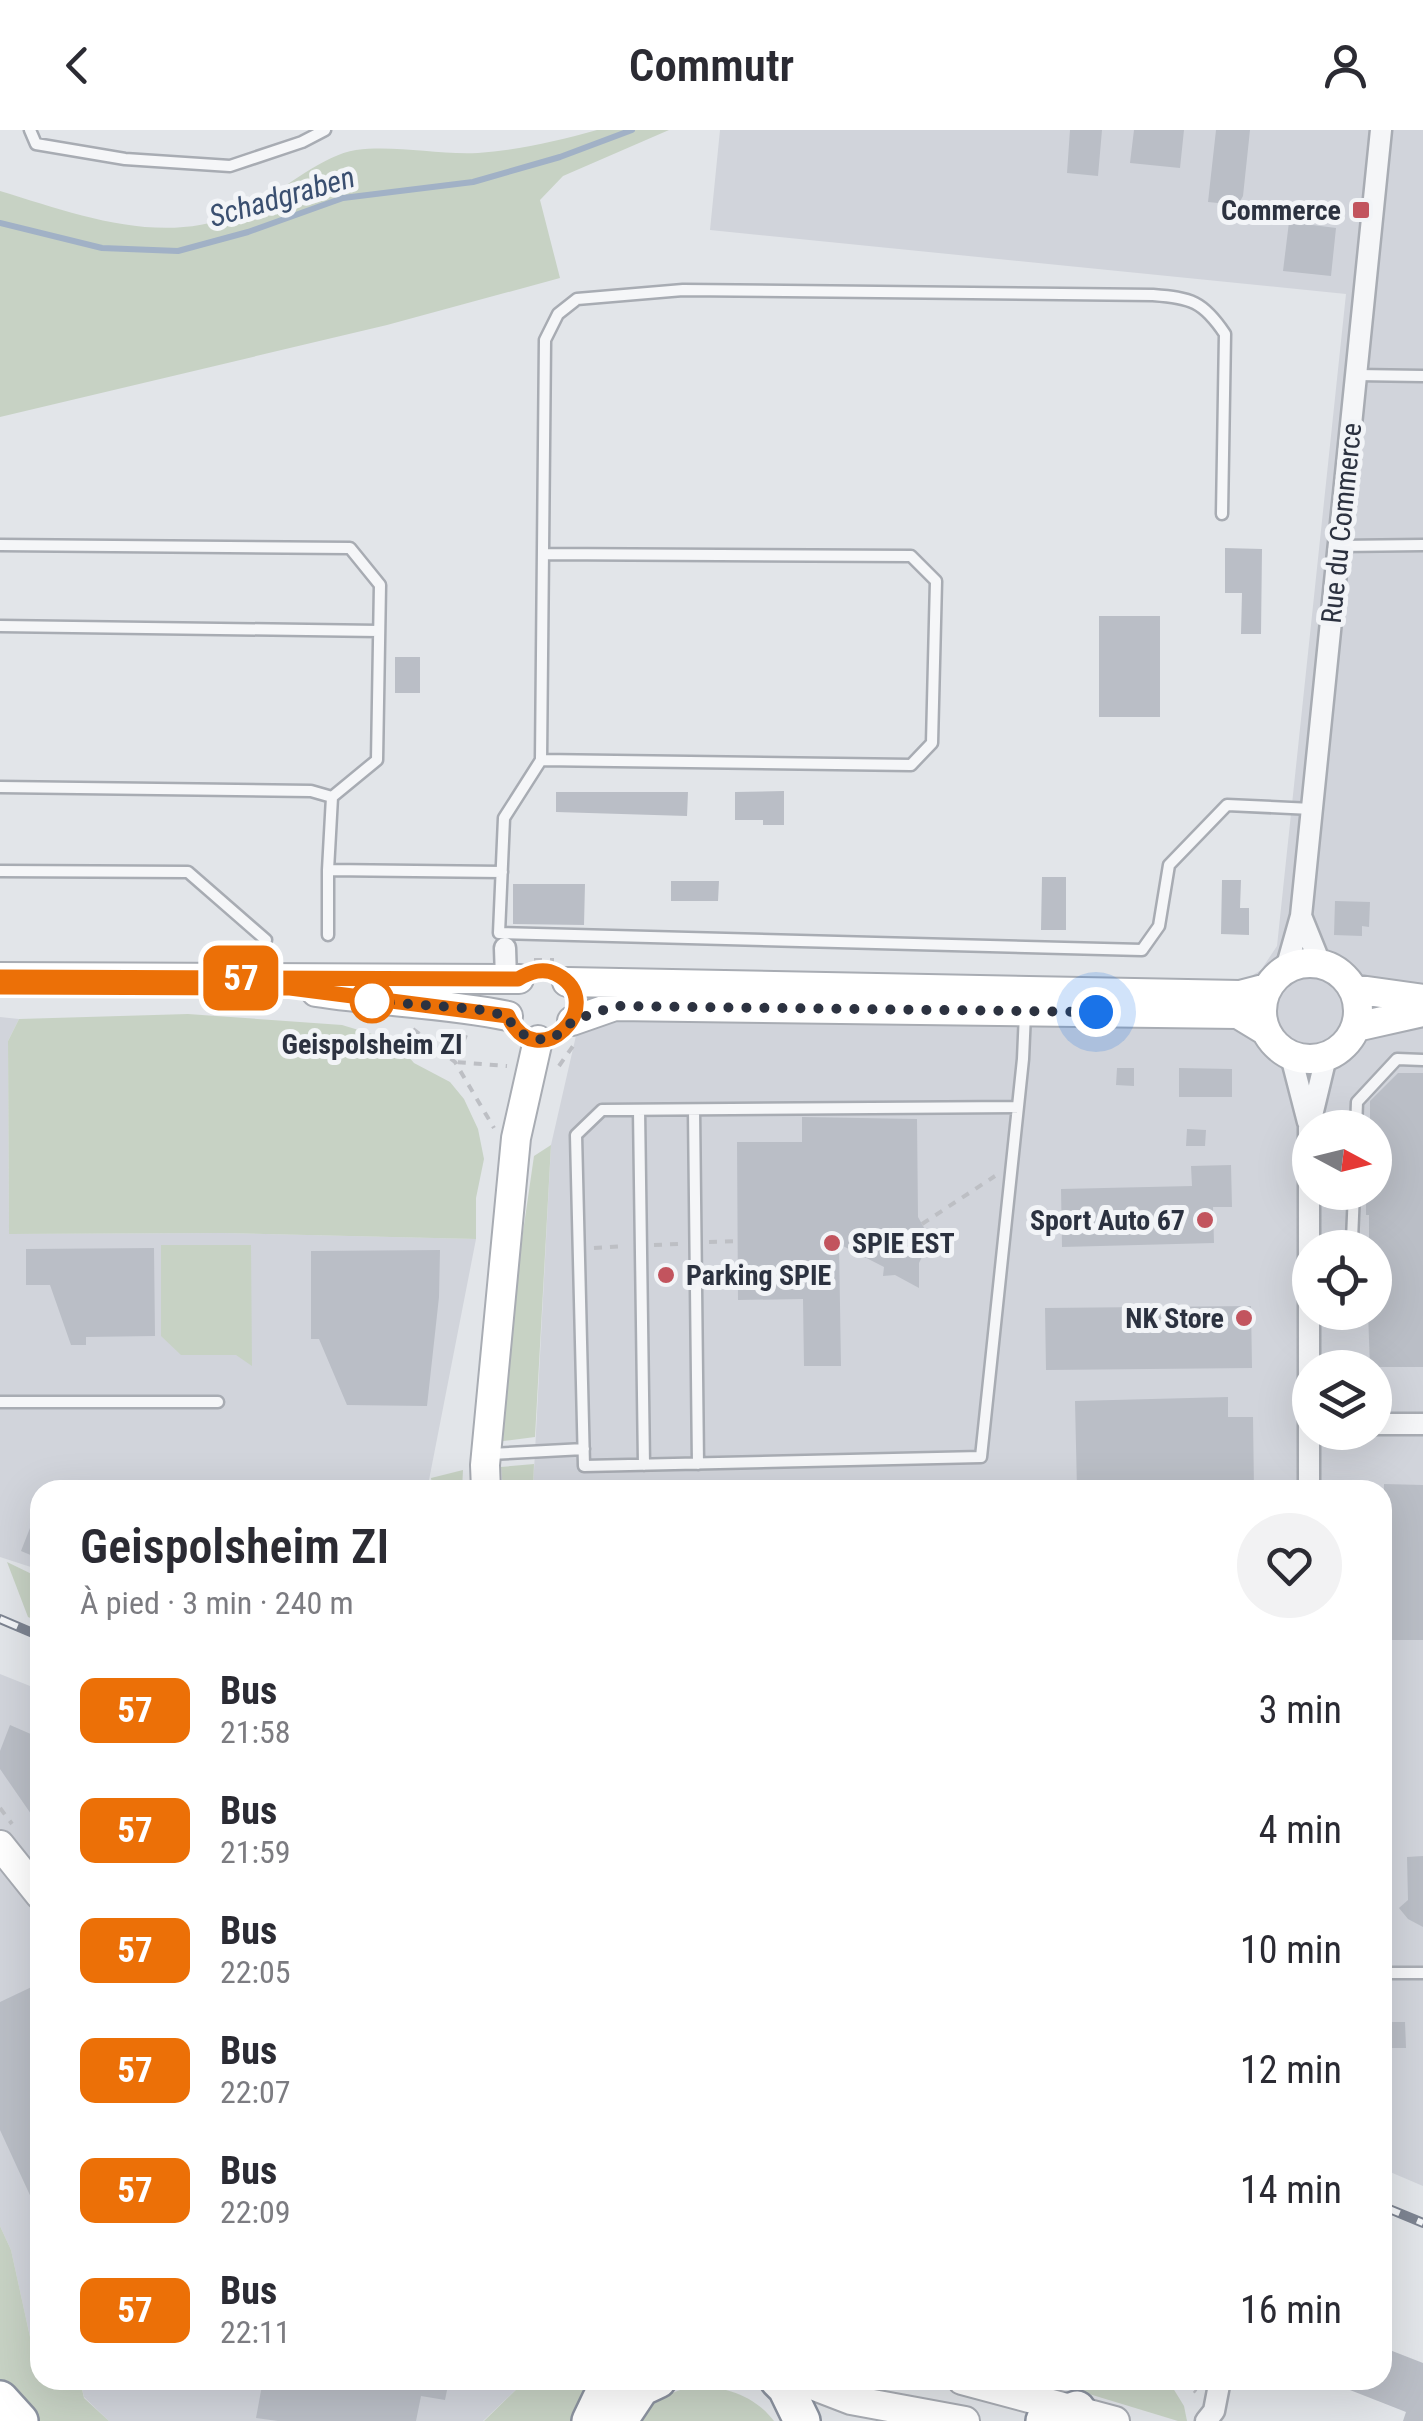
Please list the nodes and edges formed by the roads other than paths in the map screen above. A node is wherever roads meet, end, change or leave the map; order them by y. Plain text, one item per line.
1 (30, 130) edge
2 (325, 130) edge
3 (1381, 130) edge
4 (1356, 375) junction
5 (1423, 376) edge
6 (1222, 514) dead end
7 (0, 544) edge
8 (1338, 546) junction
9 (1423, 546) edge
10 (544, 554) junction
11 (0, 626) edge
12 (379, 632) junction
13 (540, 760) junction
14 (0, 787) edge
15 (332, 797) junction
16 (1312, 809) junction
17 (328, 870) junction
18 (0, 872) edge
19 (502, 872) junction
20 (1301, 916) junction
21 (328, 935) dead end
22 (266, 940) dead end
23 (502, 940) junction
24 (1320, 963) junction
25 (0, 978) edge
26 (512, 979) junction
27 (1277, 979) junction
28 (567, 982) junction
29 (0, 987) edge
30 (1353, 988) junction
31 (1423, 999) edge
32 (1026, 1012) junction
33 (1423, 1012) edge
34 (508, 1016) junction
35 (572, 1021) junction
36 (1356, 1026) junction
37 (1266, 1031) junction
38 (538, 1040) junction
39 (1291, 1056) junction
40 (1326, 1057) junction
41 (1423, 1060) edge
42 (1018, 1107) junction
43 (639, 1110) junction
44 (694, 1110) junction
45 (1304, 1110) edge
46 (1313, 1110) edge
47 (1357, 1110) edge
48 (0, 1402) edge
49 (218, 1402) dead end
50 (1392, 1424) edge
51 (1423, 1424) edge
52 (584, 1449) junction
53 (1309, 1450) edge
54 (486, 1463) edge
55 (698, 1464) junction
56 (644, 1465) junction
57 (1309, 1480) edge
58 (0, 1845) edge
59 (30, 1882) edge
60 (1423, 1972) edge
61 (1392, 1973) edge
62 (610, 2390) edge
63 (640, 2390) edge
64 (787, 2390) edge
65 (825, 2390) edge
66 (995, 2390) edge
67 (1218, 2390) edge
68 (0, 2399) edge
69 (1079, 2415) edge
70 (20, 2421) edge
71 (590, 2421) edge
72 (619, 2421) edge
73 (802, 2421) edge
74 (965, 2421) edge
75 (1044, 2421) edge
76 (1114, 2421) edge
77 (1206, 2421) edge

1 - 2 lane
3 - 4 street, Rue du Commerce
4 - 5 lane
4 - 8 street, Rue du Commerce
6 - 10 lane
7 - 12 lane
8 - 9 lane
8 - 16 street, Rue du Commerce
10 - 13 lane
10 - 13 lane
11 - 12 lane
12 - 15 lane
13 - 19 lane
14 - 15 lane
15 - 17 lane
16 - 20 street, Rue du Commerce
16 - 23 lane
17 - 19 lane
17 - 21 lane
18 - 22 lane
19 - 23 lane
20 - 24 street, Rue du Commerce
20 - 27 street, Rue du Commerce
23 - 26 street
24 - 27 main road
24 - 30 main road
25 - 26 main road
26 - 28 main road
26 - 34 main road
27 - 28 main road
27 - 37 main road
28 - 35 main road
29 - 34 main road
30 - 31 main road
30 - 36 main road
32 - 35 main road
32 - 37 main road
32 - 42 lane
33 - 36 main road
34 - 38 main road
35 - 38 main road
36 - 40 main road
37 - 39 main road
38 - 54 main road
39 - 40 main road
39 - 45 street
40 - 46 street
41 - 47 lane
42 - 44 lane
42 - 55 lane
43 - 44 lane
43 - 52 lane
43 - 56 lane
44 - 55 lane
48 - 49 lane
50 - 51 street
52 - 54 lane
52 - 56 lane
53 - 57 street
55 - 56 lane
58 - 59 main road
60 - 61 lane
62 - 71 highway
63 - 72 highway
64 - 73 highway
65 - 74 main road
66 - 69 main road
67 - 77 street
68 - 70 highway
69 - 75 highway
69 - 76 main road

